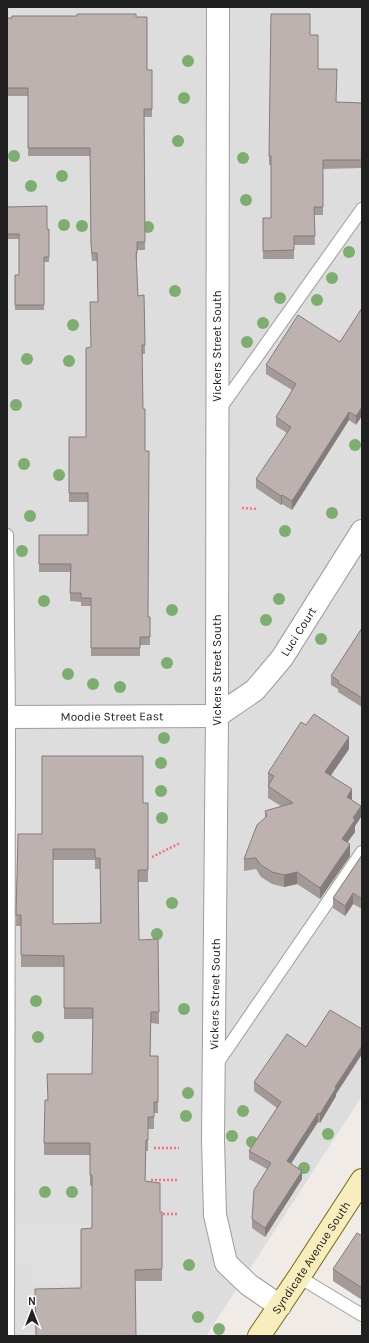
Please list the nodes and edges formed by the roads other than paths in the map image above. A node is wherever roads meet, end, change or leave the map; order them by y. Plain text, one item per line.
1 (218, 7) edge
2 (362, 209) edge
3 (217, 413) junction
4 (362, 531) edge
5 (7, 535) edge
6 (8, 716) edge
7 (217, 716) junction
8 (362, 852) edge
9 (214, 1068) junction
10 (362, 1180) edge
11 (299, 1277) junction
12 (280, 1306) junction
13 (362, 1315) edge
14 (8, 1336) edge
15 (259, 1336) edge

1 - 3 street, Vickers Street South
2 - 3 lane
3 - 7 street, Vickers Street South
4 - 7 street, Luci Court
5 - 6 lane
6 - 7 street, Moodie Street East
6 - 14 lane
7 - 9 street, Vickers Street South
8 - 9 lane
9 - 12 street, Vickers Street South
10 - 11 street, Syndicate Avenue South
11 - 12 street, Syndicate Avenue South
11 - 13 lane
12 - 15 street, Syndicate Avenue South

